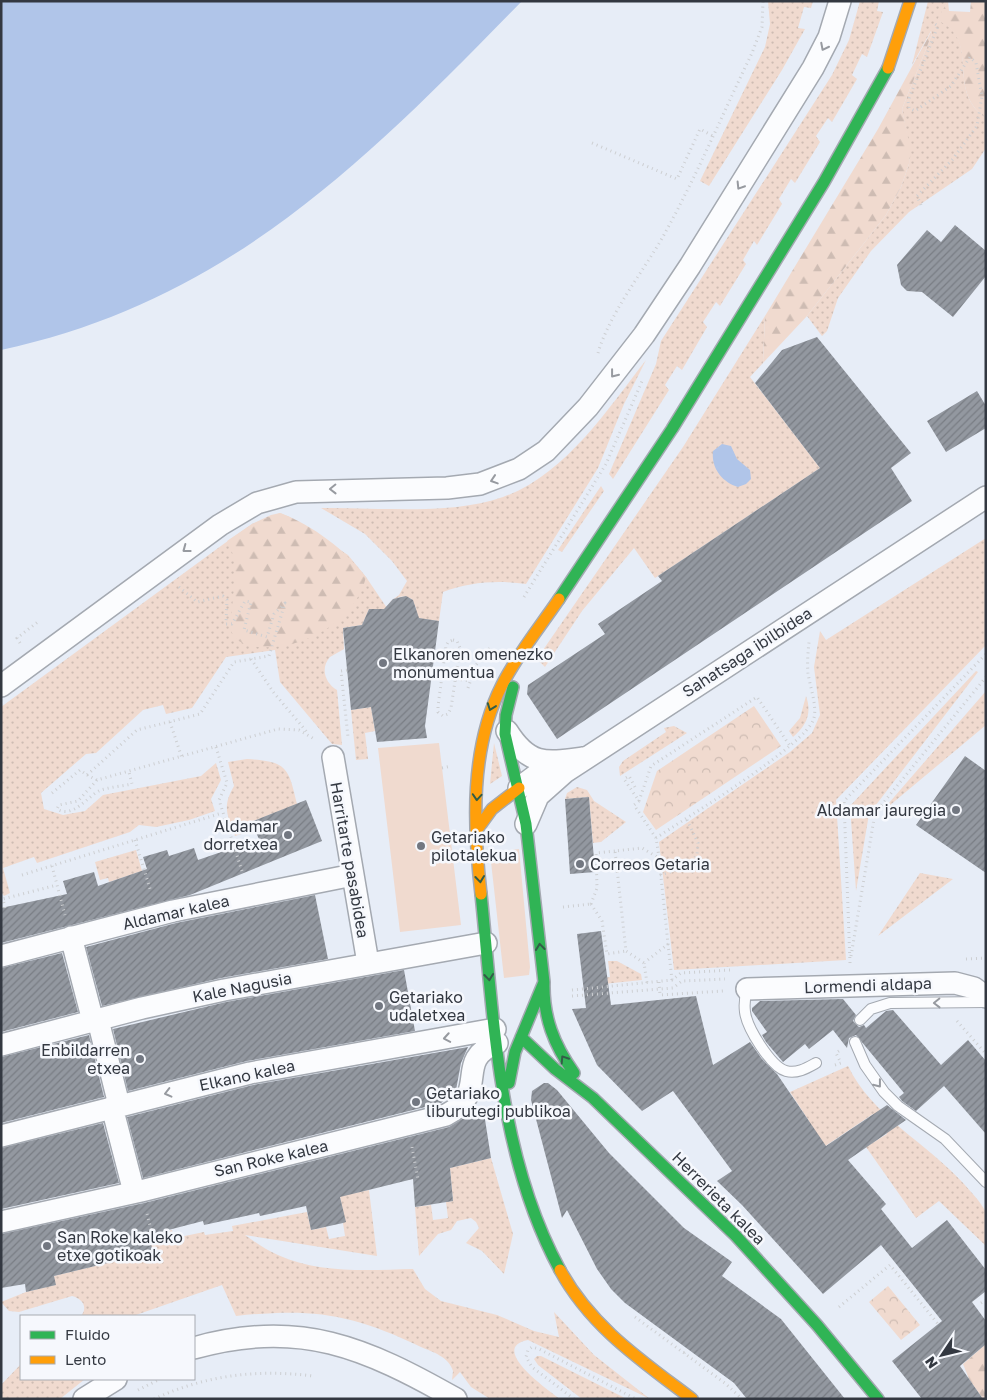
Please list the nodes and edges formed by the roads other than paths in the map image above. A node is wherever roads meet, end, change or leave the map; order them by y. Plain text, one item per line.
1 (840, 1) edge
2 (910, 1) edge
3 (986, 497) edge
4 (524, 650) junction
5 (1, 686) edge
6 (505, 729) junction
7 (341, 752) road end
8 (588, 757) junction
9 (519, 788) junction
10 (526, 824) junction
11 (476, 831) junction
12 (354, 875) junction
13 (71, 937) junction
14 (486, 943) junction
15 (1, 956) edge
16 (368, 963) junction
17 (544, 982) junction
18 (747, 989) joint
19 (986, 997) edge
20 (986, 1002) edge
21 (860, 1020) dead end
22 (95, 1021) junction
23 (500, 1027) junction
24 (521, 1037) junction
25 (855, 1042) dead end
26 (1, 1044) edge
27 (816, 1063) dead end
28 (593, 1098) junction
29 (116, 1106) junction
30 (507, 1111) junction
31 (1, 1136) edge
32 (986, 1182) edge
33 (134, 1192) junction
34 (1, 1222) edge
35 (195, 1348) edge
36 (114, 1380) edge
37 (84, 1399) edge
38 (456, 1399) edge
39 (692, 1399) edge
40 (878, 1399) edge

1 -> 5 street
2 - 4 main road
3 - 8 street, Sahatsaga ibilbidea
4 - 6 main road
4 -> 11 main road
6 - 8 street
6 - 9 main road
7 - 12 street, Harritarte pasabidea
8 - 9 street
8 - 10 street, Sahatsaga ibilbidea
9 - 10 main road
9 - 11 main road
17 -> 10 main road
11 -> 14 main road
12 - 13 street, Aldamar kalea
12 - 16 street, Harritarte pasabidea
13 - 15 street, Aldamar kalea
13 - 22 street
14 - 16 street, Kale Nagusia
14 -> 23 main road
16 - 22 street, Kale Nagusia
17 - 24 main road
28 -> 17 main road
18 - 19 street, Lormendi aldapa
18 - 27 lane
20 -> 21 lane
22 - 26 street, Kale Nagusia
22 - 29 street
23 - 24 main road, Herrerieta kalea
23 -> 29 street, Elkano kalea
23 - 30 main road
23 - 33 street, San Roke kalea
24 - 28 main road, Herrerieta kalea
24 - 30 main road
25 -> 32 lane
28 - 40 main road, Herrerieta kalea
29 - 31 street, Elkano kalea
29 - 33 street
30 - 39 main road
33 - 34 street, San Roke kalea
35 - 38 street
36 - 37 street

